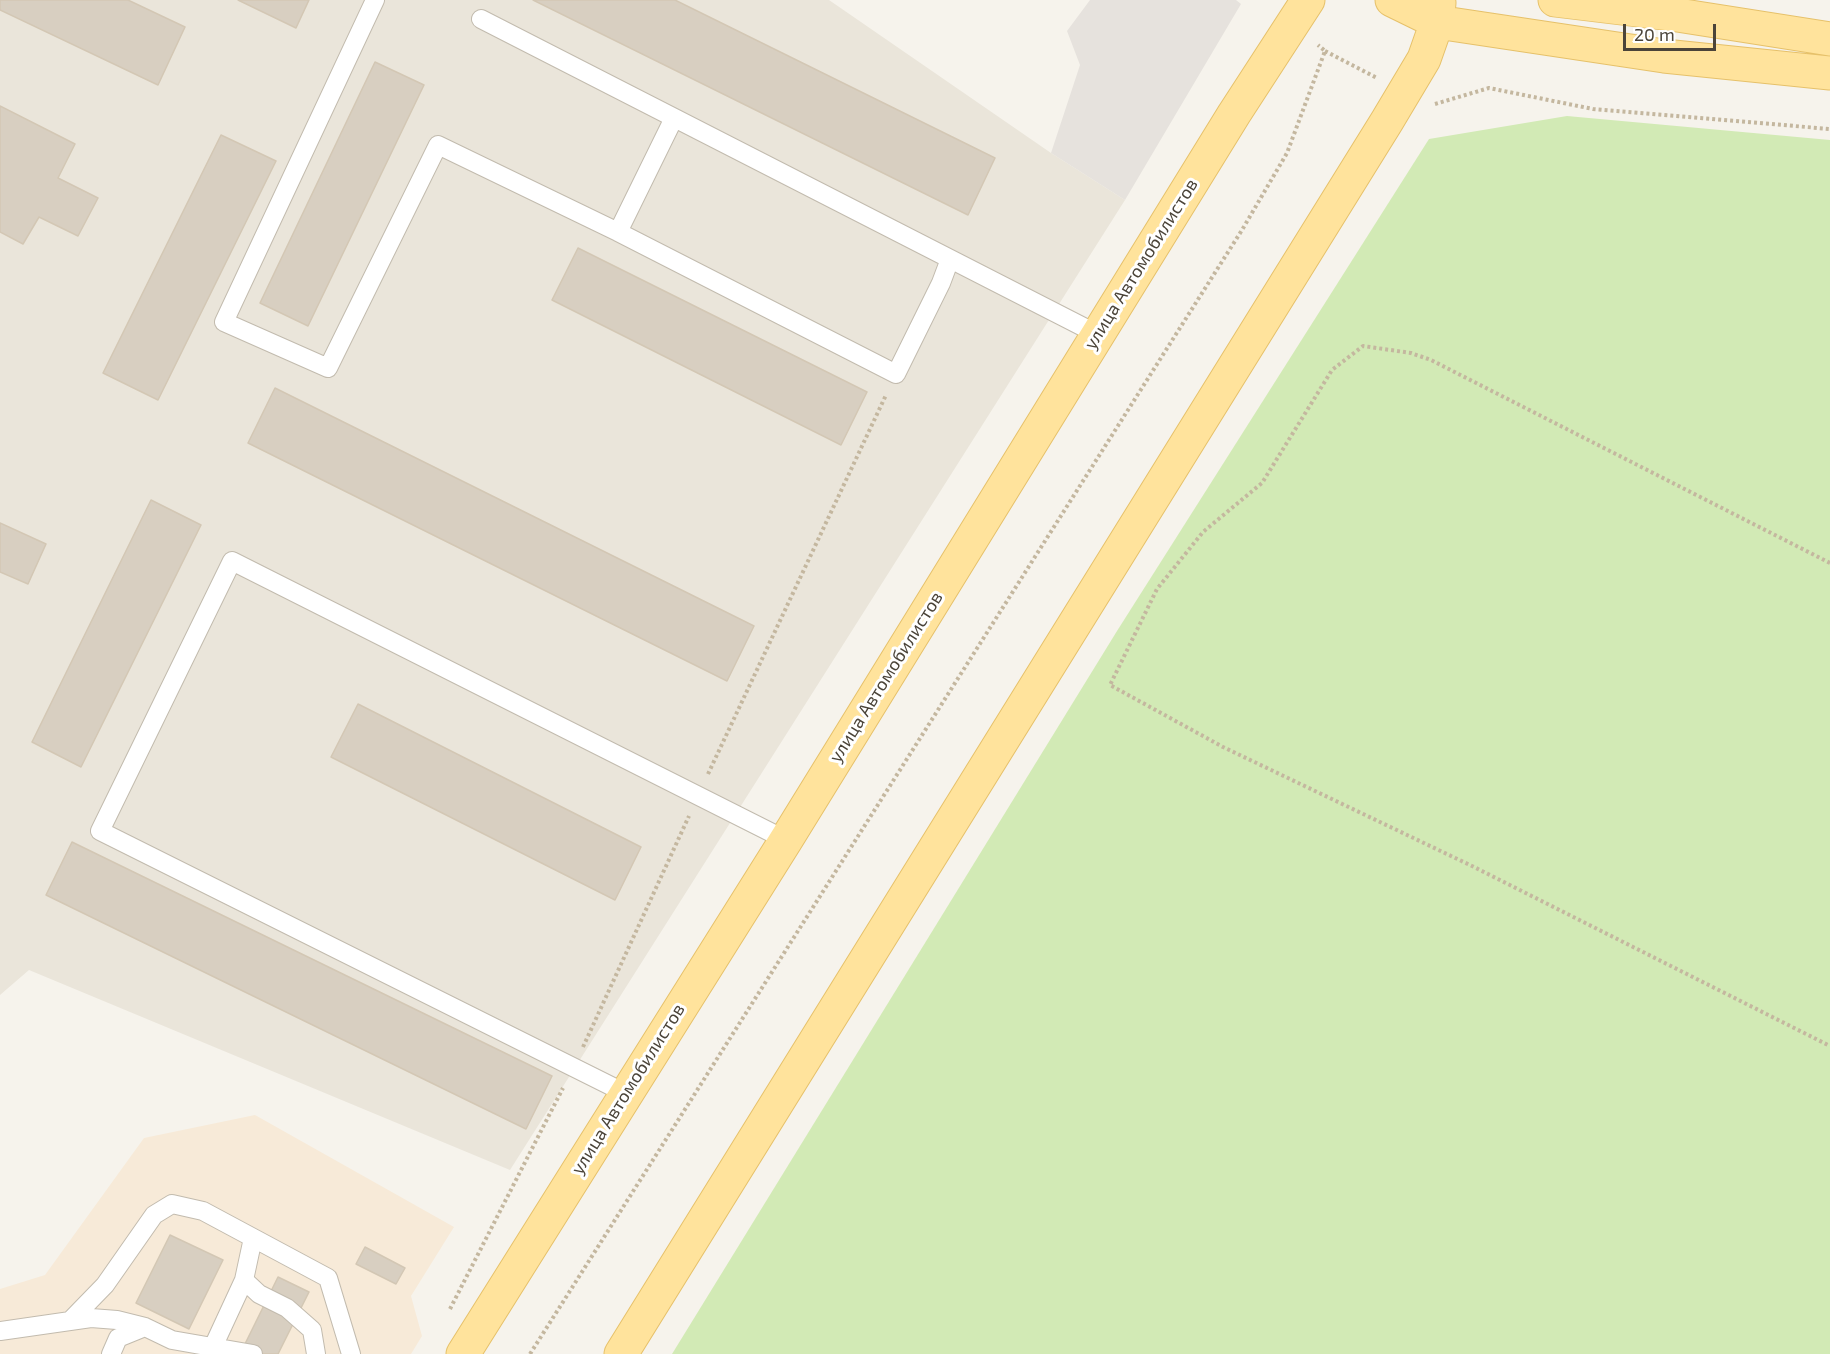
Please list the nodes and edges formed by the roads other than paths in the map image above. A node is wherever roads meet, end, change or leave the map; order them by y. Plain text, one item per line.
1 (375, 0) edge
2 (1392, 0) edge
3 (1555, 0) edge
4 (1437, 11) edge
5 (1300, 12) edge
6 (481, 19) dead end
7 (1830, 39) edge
8 (1830, 73) edge
9 (674, 118) junction
10 (618, 232) junction
11 (950, 260) junction
12 (1097, 334) junction
13 (786, 840) junction
14 (625, 1093) junction
15 (253, 1238) junction
16 (244, 1280) junction
17 (70, 1321) junction
18 (146, 1327) junction
19 (0, 1331) edge
20 (213, 1347) junction
21 (464, 1352) edge
22 (111, 1354) edge
23 (253, 1354) edge
24 (316, 1354) edge
25 (350, 1354) edge
26 (621, 1354) edge

1 - 10 lane
2 - 4 main road
3 - 7 main road
4 - 8 main road
4 - 26 main road
5 - 12 main road, улица Автомобилистов
6 - 9 lane
9 - 10 lane
9 - 11 lane
10 - 11 lane
11 - 12 lane
12 - 13 main road, улица Автомобилистов
13 - 14 main road, улица Автомобилистов
13 - 14 lane
14 - 21 main road, улица Автомобилистов
15 - 16 lane
15 - 17 lane
15 - 25 lane
16 - 20 lane
16 - 24 lane
17 - 18 lane
17 - 19 lane
18 - 20 lane
18 - 22 lane
20 - 23 lane

